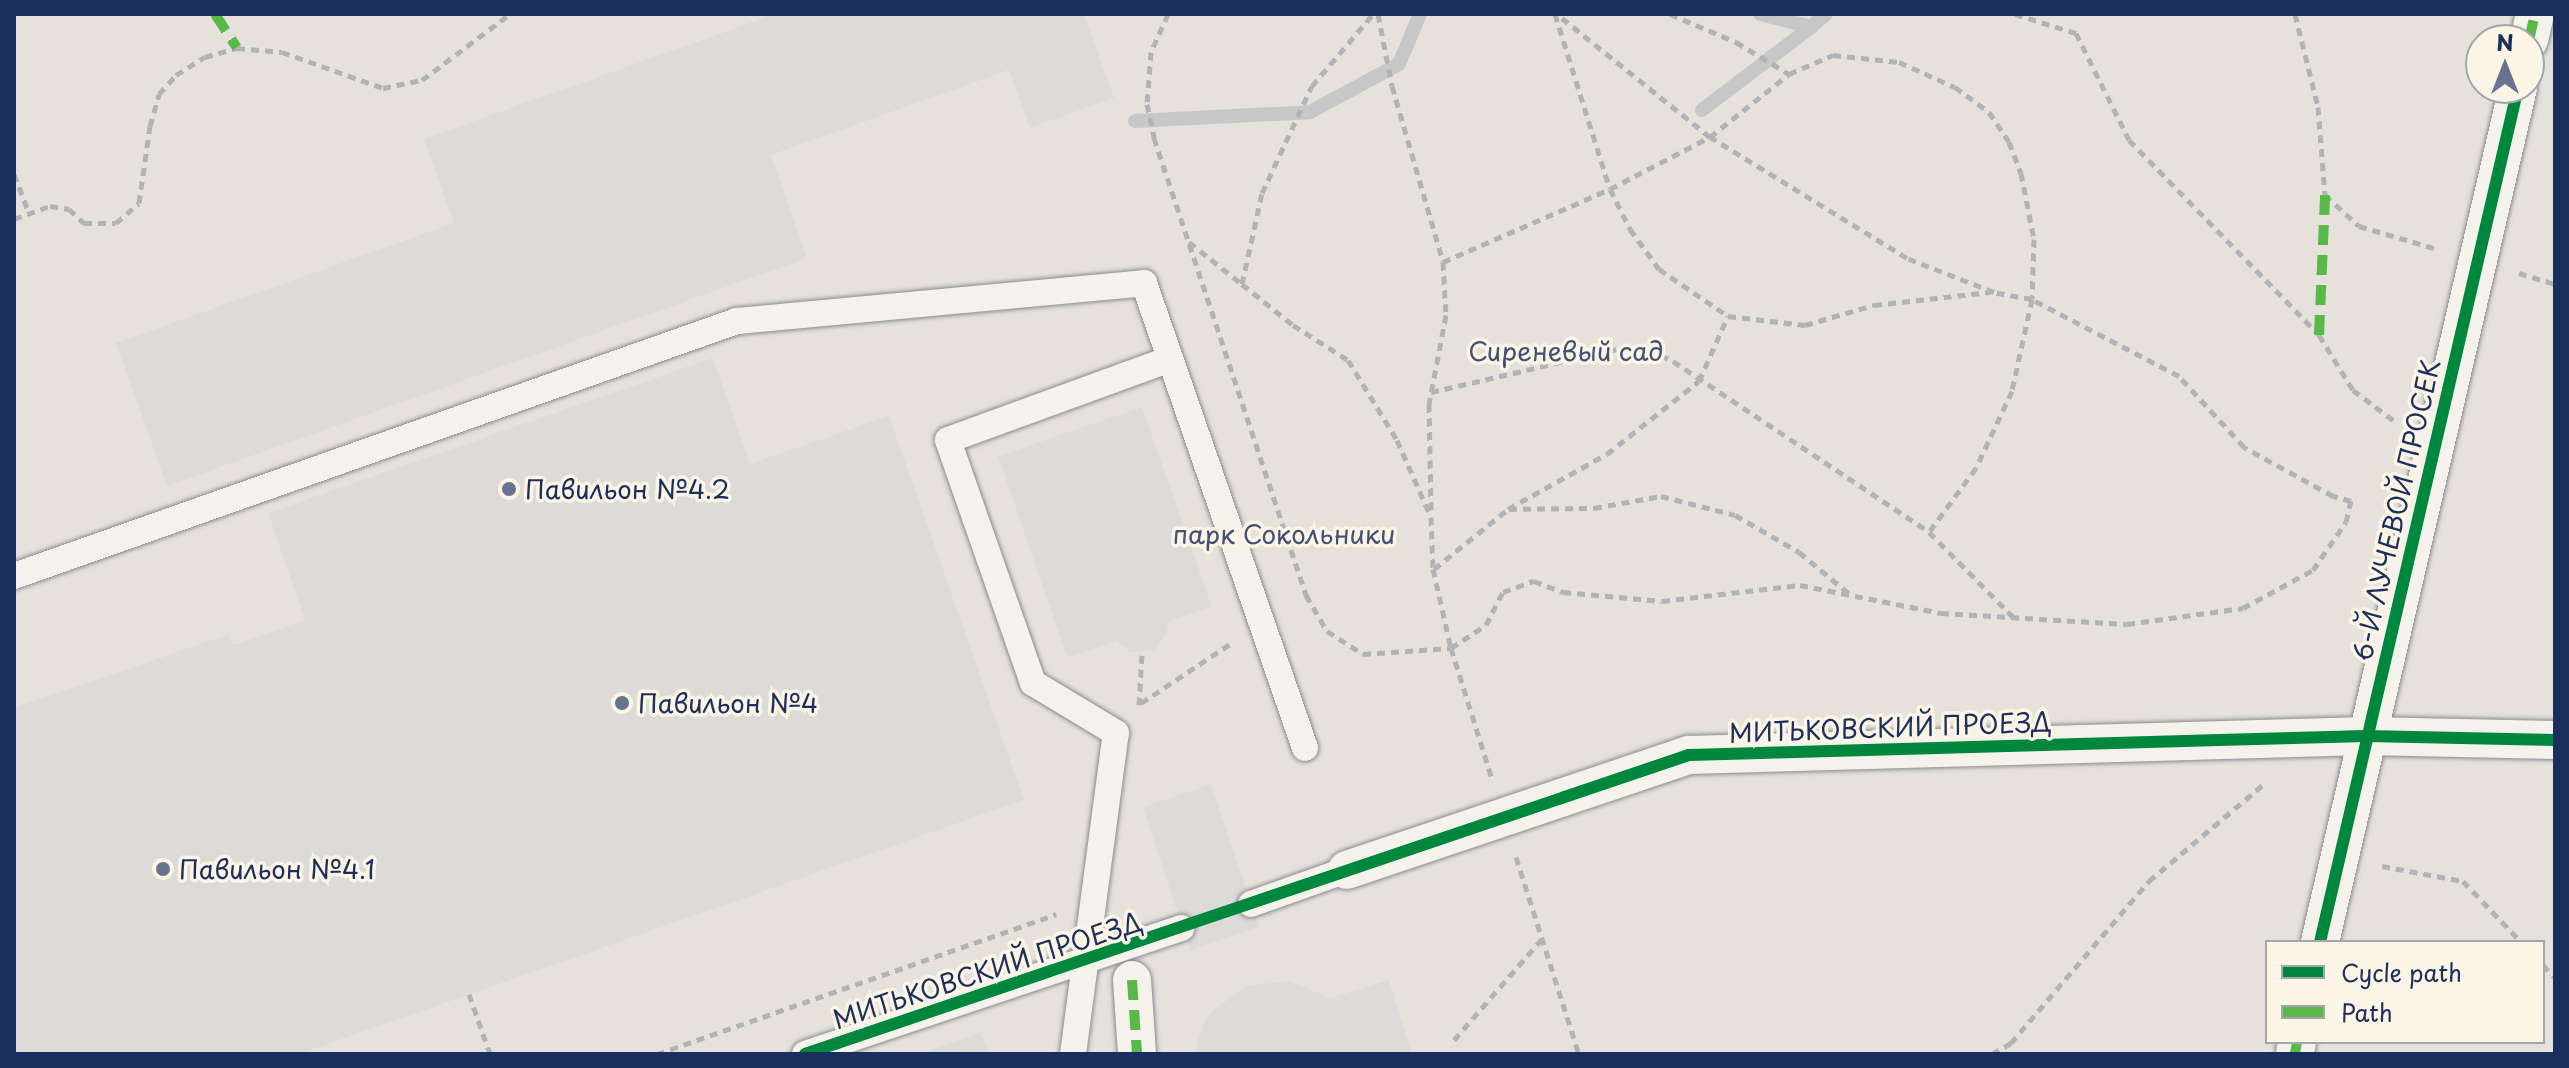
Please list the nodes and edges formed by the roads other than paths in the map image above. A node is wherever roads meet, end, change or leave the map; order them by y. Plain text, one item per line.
1 (2514, 104) edge
2 (1170, 359) junction
3 (14, 576) edge
4 (2366, 736) junction
5 (2555, 740) edge
6 (1305, 748) dead end
7 (1347, 870) joint
8 (1251, 904) dead end
9 (1182, 928) dead end
10 (2320, 940) edge
11 (1088, 960) junction
12 (1132, 980) dead end
13 (805, 1054) edge
14 (1073, 1054) edge
15 (1137, 1054) edge

1 - 4 street, 6-Й ЛУЧЕВОЙ ПРОСЕК
2 - 3 lane
2 - 6 lane
2 - 11 lane
4 - 5 street, МИТЬКОВСКИЙ ПРОЕЗД
4 - 7 street, МИТЬКОВСКИЙ ПРОЕЗД
4 - 10 street, 6-Й ЛУЧЕВОЙ ПРОСЕК
7 - 8 lane, МИТЬКОВСКИЙ ПРОЕЗД
9 - 11 lane, МИТЬКОВСКИЙ ПРОЕЗД
11 - 13 lane, МИТЬКОВСКИЙ ПРОЕЗД
11 - 14 lane
12 - 15 street

